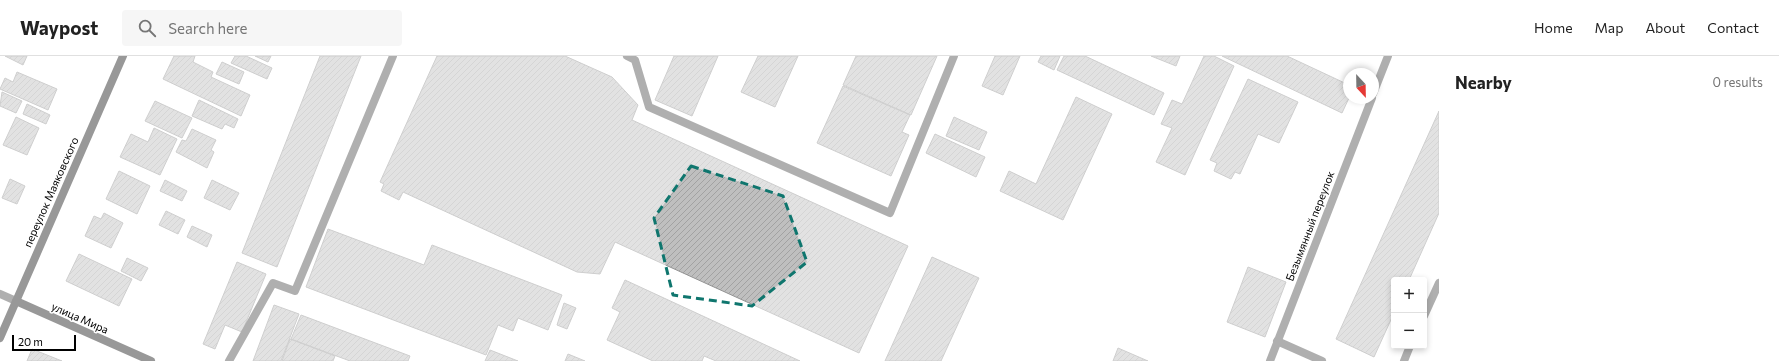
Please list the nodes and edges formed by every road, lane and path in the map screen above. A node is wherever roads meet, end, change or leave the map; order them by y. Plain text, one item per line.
1 (123, 56) edge
2 (392, 56) edge
3 (627, 56) edge
4 (954, 56) edge
5 (1388, 56) edge
6 (1379, 79) edge
7 (1370, 104) edge
8 (1439, 283) edge
9 (0, 294) edge
10 (16, 301) junction
11 (1425, 313) edge
12 (0, 338) edge
13 (1277, 341) junction
14 (1409, 349) edge
15 (151, 361) edge
16 (229, 361) edge
17 (1270, 361) edge
18 (1322, 361) edge
19 (1404, 361) edge

1 - 10 main road, переулок Маяковского
2 - 16 street
3 - 4 street
5 - 6 street
7 - 13 street, Безымянный переулок
8 - 11 street
9 - 10 street, улица Мира
10 - 12 main road, переулок Маяковского
10 - 15 main road, улица Мира
13 - 17 street, Безымянный переулок
13 - 18 street
14 - 19 street

